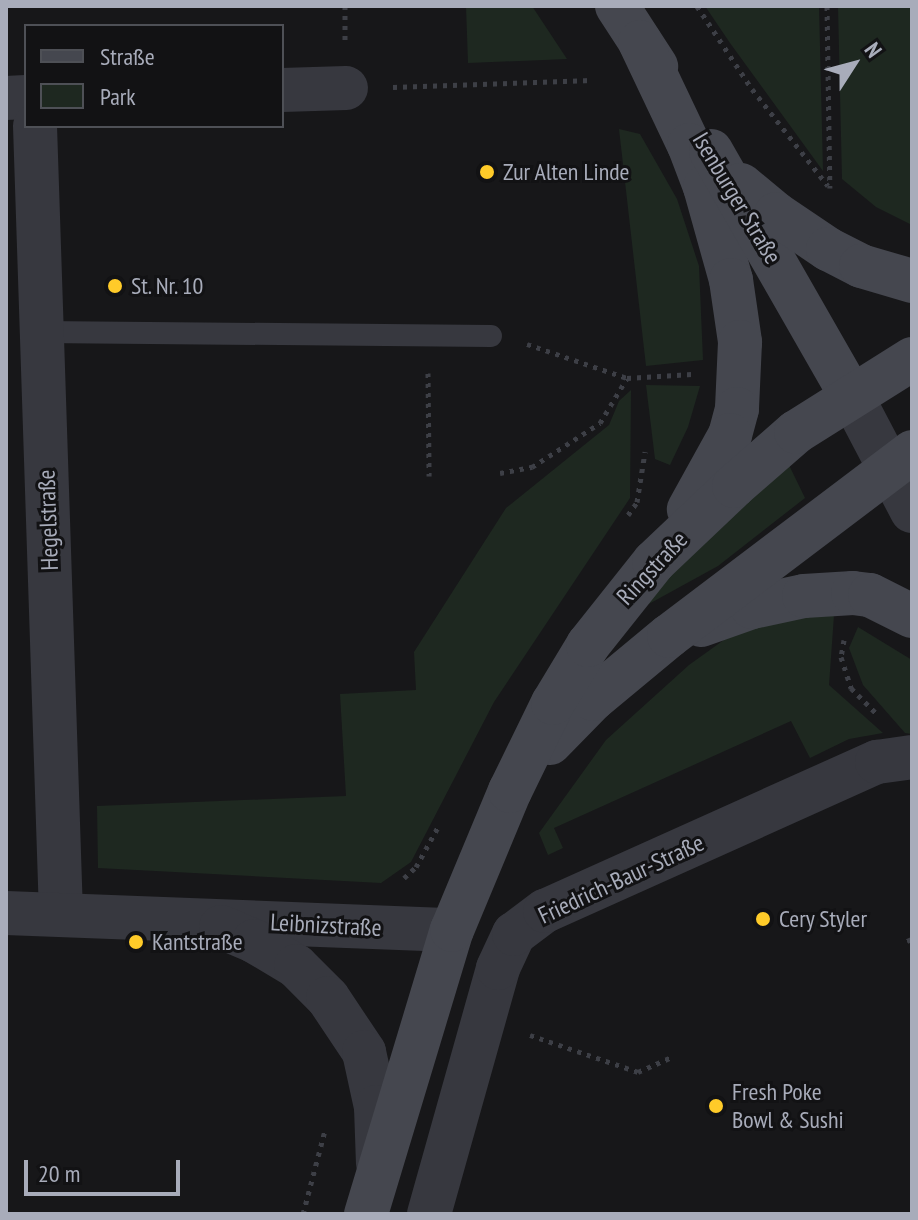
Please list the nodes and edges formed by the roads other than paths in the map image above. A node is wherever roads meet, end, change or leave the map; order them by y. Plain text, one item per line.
1 (617, 6) edge
2 (640, 42) junction
3 (346, 88) road end
4 (284, 90) edge
5 (35, 128) edge
6 (721, 167) junction
7 (912, 281) edge
8 (41, 332) junction
9 (491, 336) road end
10 (912, 359) edge
11 (851, 395) junction
12 (902, 460) edge
13 (912, 511) edge
14 (660, 555) junction
15 (912, 616) edge
16 (669, 636) junction
17 (912, 757) edge
18 (510, 791) junction
19 (61, 913) junction
20 (200, 919) junction
21 (9, 926) edge
22 (452, 930) junction
23 (378, 1171) junction
24 (366, 1214) edge
25 (429, 1214) edge

1 - 2 main road, Isenburger Straße
2 - 6 main road, Isenburger Straße
2 - 14 main road
3 - 4 street
5 - 8 street, Hegelstraße
6 - 7 main road
6 - 11 main road, Isenburger Straße
8 - 9 lane
8 - 19 street, Hegelstraße
10 - 11 main road, Ringstraße
11 - 12 street
11 - 14 main road, Ringstraße
12 - 13 street
12 - 16 main road, Ringstraße
14 - 18 main road, Ringstraße
15 - 16 main road
16 - 18 main road, Ringstraße
17 - 25 street, Friedrich-Baur-Straße
18 - 22 main road, Ringstraße
19 - 20 street, Leibnizstraße
19 - 21 street, Leibnizstraße
20 - 22 street, Leibnizstraße
20 - 23 street, Leibnizstraße
22 - 23 main road, Ringstraße
23 - 24 main road, Ringstraße

